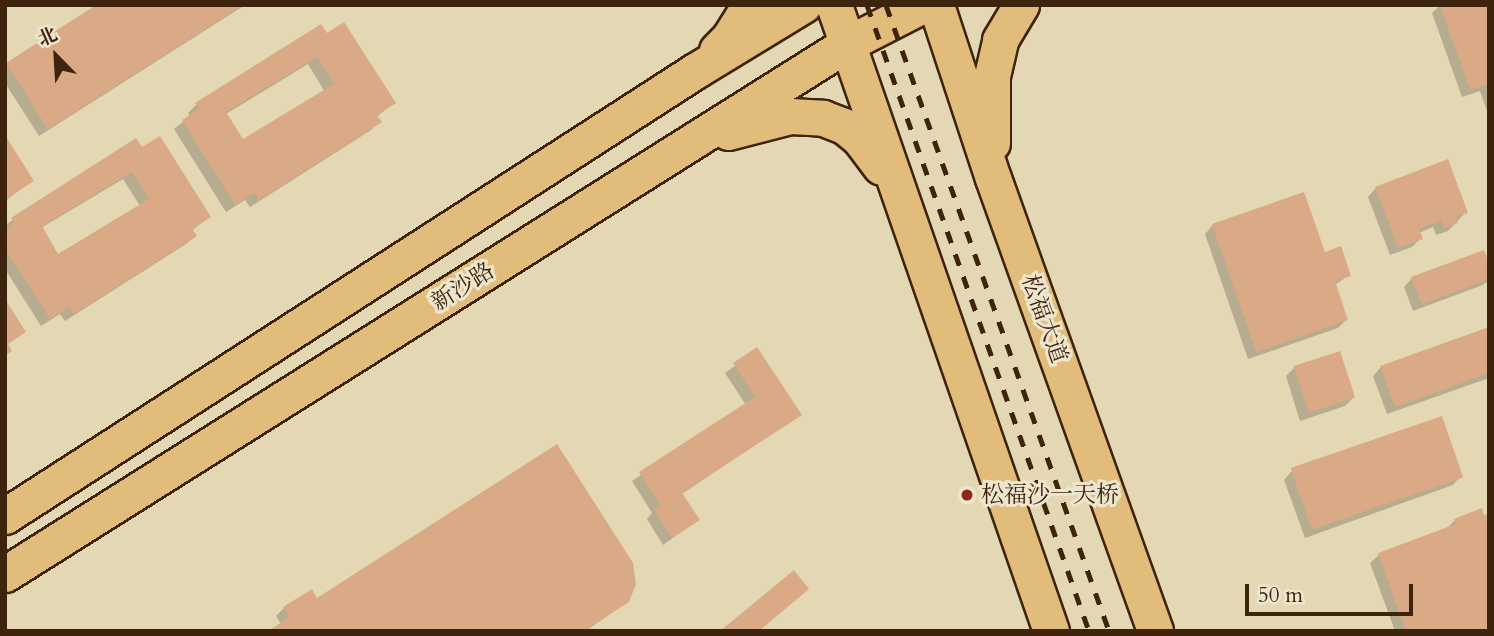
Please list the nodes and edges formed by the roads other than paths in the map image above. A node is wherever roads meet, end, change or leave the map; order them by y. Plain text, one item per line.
1 (750, 5) edge
2 (803, 5) edge
3 (834, 5) edge
4 (923, 5) edge
5 (936, 5) edge
6 (1021, 5) edge
7 (847, 44) junction
8 (695, 71) junction
9 (682, 148) junction
10 (993, 178) junction
11 (900, 197) junction
12 (5, 516) edge
13 (5, 574) edge
14 (1051, 631) edge
15 (1155, 631) edge

1 - 8 main road
2 - 8 main road
3 - 7 main road
4 - 7 main road, 新沙路
5 - 10 main road, 松福大道
6 - 10 main road
7 - 9 main road, 新沙路
7 - 11 main road
8 - 12 main road
9 - 11 main road
9 - 13 main road, 新沙路
10 - 15 main road, 松福大道
11 - 14 main road

